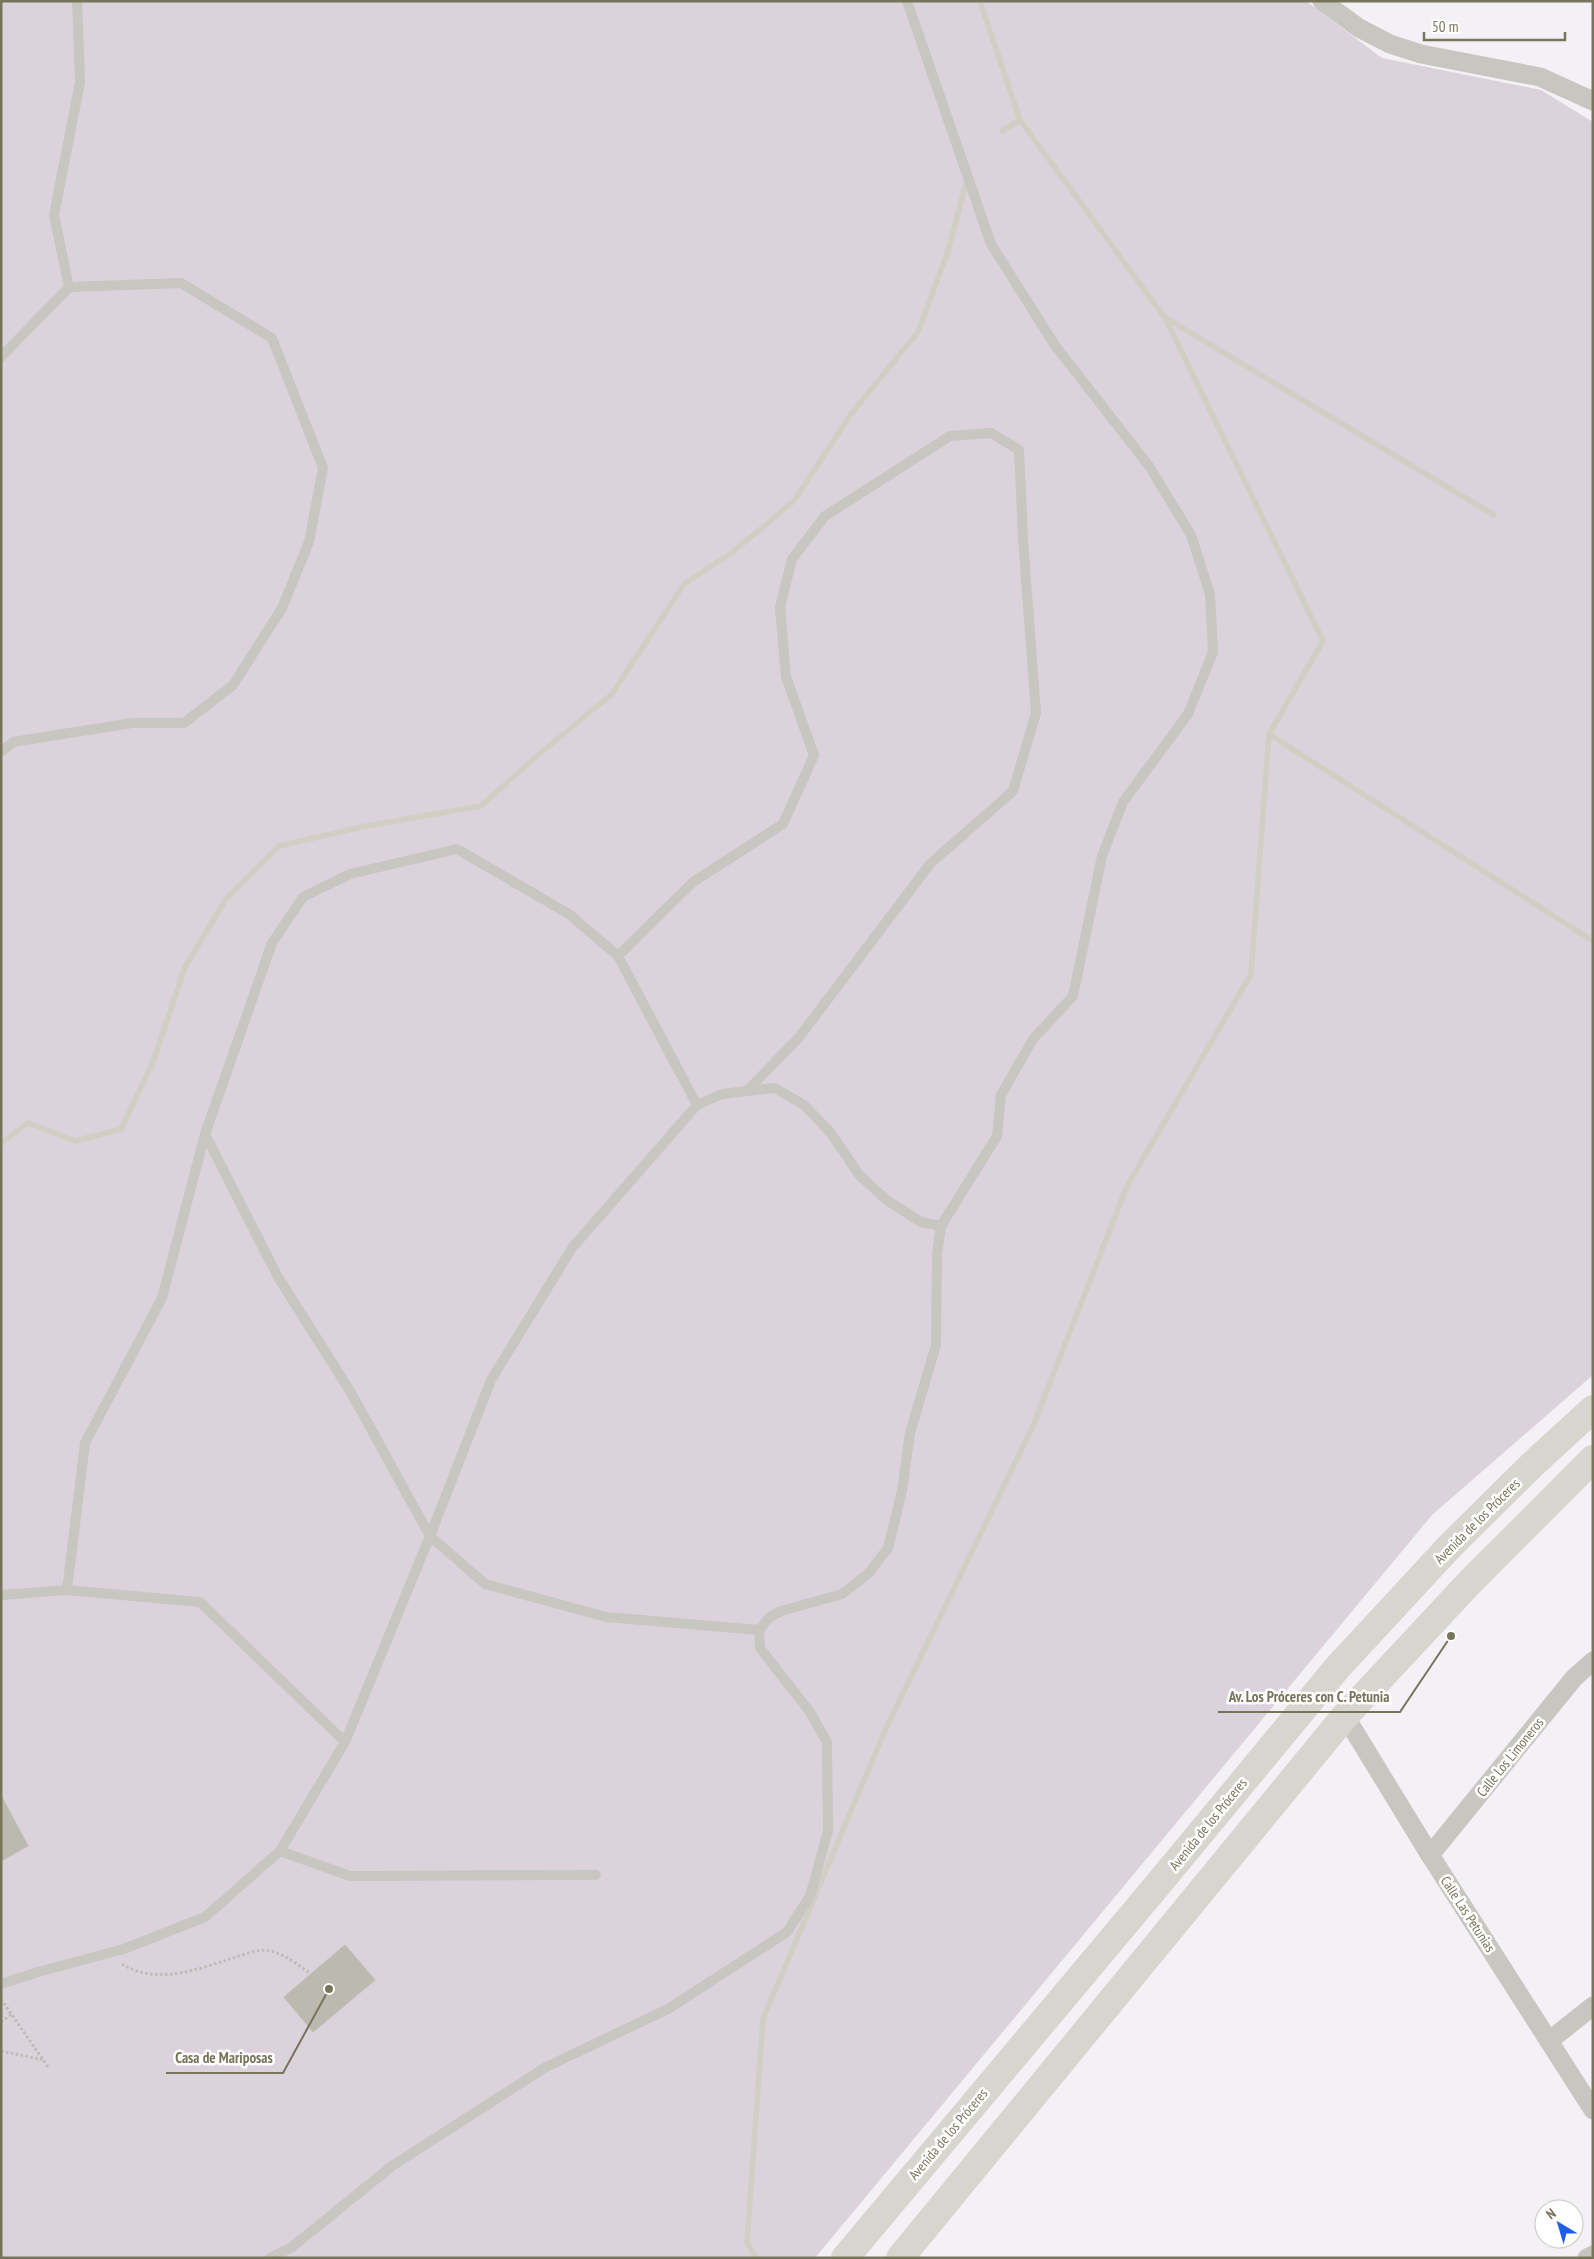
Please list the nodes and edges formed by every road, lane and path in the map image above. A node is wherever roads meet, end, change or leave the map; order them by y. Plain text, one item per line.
1 (77, 1) edge
2 (907, 1) edge
3 (1322, 1) edge
4 (1593, 101) edge
5 (69, 286) junction
6 (1, 356) edge
7 (1, 752) edge
8 (618, 956) junction
9 (747, 1091) junction
10 (697, 1104) junction
11 (205, 1134) junction
12 (941, 1226) junction
13 (1593, 1409) edge
14 (1593, 1459) edge
15 (430, 1536) junction
16 (67, 1590) junction
17 (1, 1596) edge
18 (759, 1630) junction
19 (1593, 1661) edge
20 (1346, 1716) junction
21 (345, 1742) junction
22 (280, 1851) junction
23 (1430, 1855) junction
24 (596, 1875) dead end
25 (106, 1954) junction
26 (311, 1974) dead end
27 (1, 1984) edge
28 (1, 1999) edge
29 (1593, 2006) edge
30 (12, 2014) junction
31 (1, 2022) edge
32 (1549, 2041) junction
33 (1, 2052) edge
34 (44, 2060) junction
35 (48, 2066) dead end
36 (1593, 2110) edge
37 (1593, 2255) edge
38 (270, 2258) edge
39 (845, 2258) edge
40 (900, 2258) edge
41 (1587, 2258) edge

1 - 5 lane
2 - 12 lane
3 - 4 street
5 - 6 lane
5 - 7 lane
8 - 9 lane
8 - 10 lane
8 - 11 lane
9 - 10 lane
9 - 12 lane
10 - 15 lane
11 - 15 lane
11 - 16 lane
12 - 18 lane
13 - 39 main road, Avenida de los Próceres
14 - 20 main road
15 - 18 lane
15 - 21 lane
16 - 17 lane
16 - 21 lane
18 - 38 lane
19 - 23 street, Calle Los Limoneros
20 - 23 street, Calle Las Petunias
20 - 40 main road
21 - 22 lane
22 - 24 lane
22 - 25 lane
23 - 32 street, Calle Las Petunias
25 - 26 path
25 - 27 lane
28 - 30 path
29 - 32 street
30 - 31 path
30 - 34 path
32 - 36 street, Calle Las Petunias
33 - 34 path
34 - 35 path
37 - 41 street

